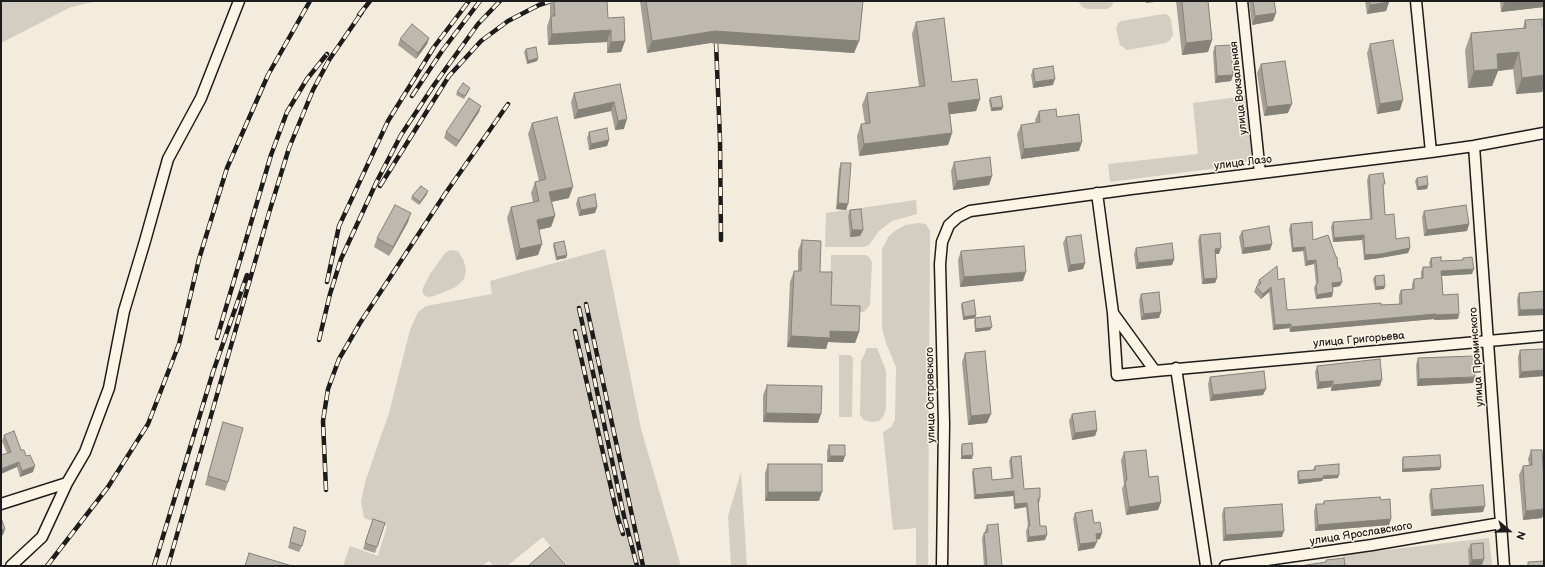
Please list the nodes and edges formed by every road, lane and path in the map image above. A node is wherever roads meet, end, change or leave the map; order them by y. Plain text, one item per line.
1 (239, 1) edge
2 (1242, 1) edge
3 (1416, 1) edge
4 (1544, 133) edge
5 (1474, 146) junction
6 (1431, 152) junction
7 (1260, 173) junction
8 (1097, 193) junction
9 (949, 225) joint
10 (1113, 313) junction
11 (1544, 336) edge
12 (1488, 340) junction
13 (1176, 368) junction
14 (1155, 371) junction
15 (67, 483) junction
16 (1, 504) edge
17 (1501, 523) junction
18 (10, 566) edge
19 (942, 566) edge
20 (1206, 566) edge
21 (1225, 566) edge
22 (1504, 566) edge

1 - 15 street
2 - 7 street, улица Вокзальная
3 - 6 street
4 - 5 street, улица Лазо
5 - 6 street, улица Лазо
5 - 12 street, улица Проминского
6 - 7 street, улица Лазо
7 - 8 street, улица Лазо
8 - 9 street, улица Лазо
8 - 10 street
9 - 19 street, улица Островского
10 - 14 street
10 - 14 street, улица Григорьева
11 - 12 street, улица Григорьева
12 - 13 street, улица Григорьева
12 - 17 street, улица Проминского
13 - 14 street, улица Григорьева
13 - 20 street
15 - 16 street
15 - 18 street
17 - 21 street, улица Ярославского
17 - 22 street, улица Проминского

